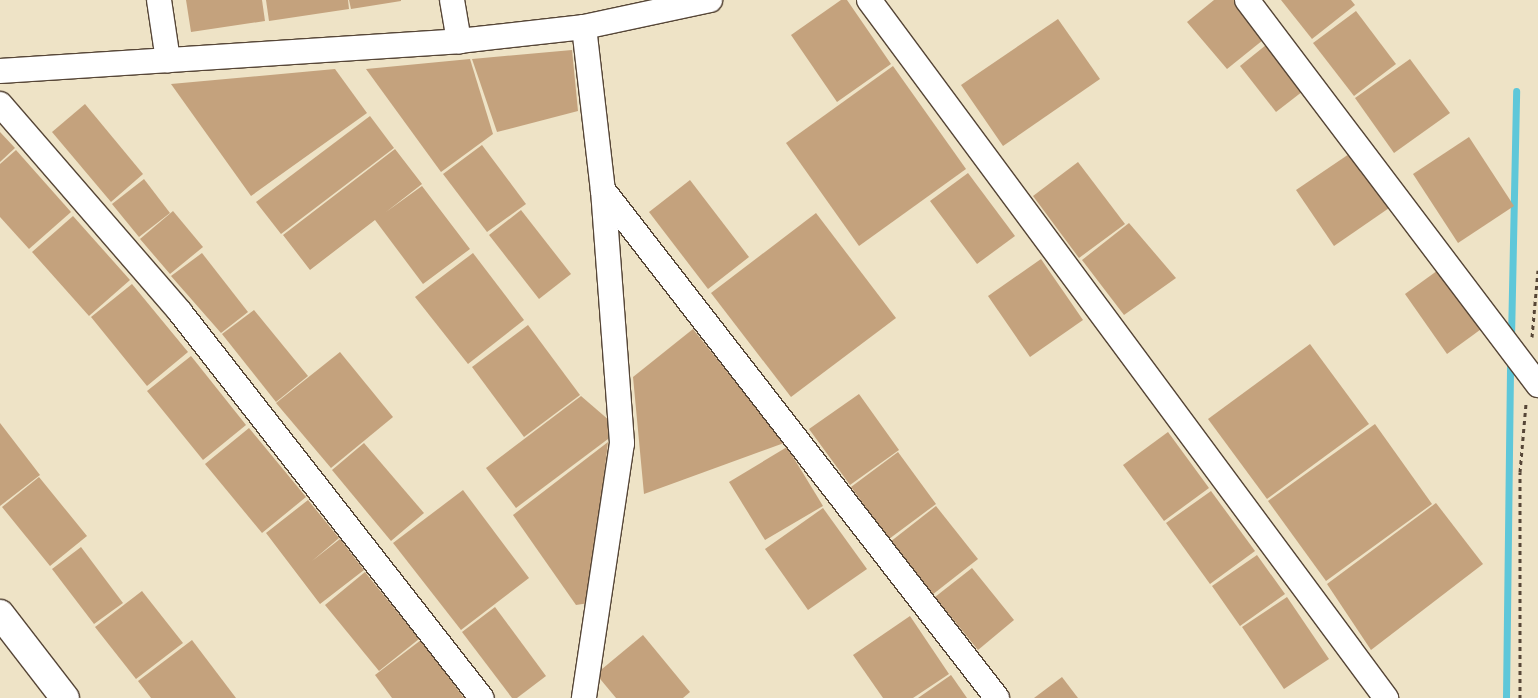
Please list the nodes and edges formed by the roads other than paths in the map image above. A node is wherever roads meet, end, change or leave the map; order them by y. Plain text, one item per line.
1 (160, 0) edge
2 (452, 0) edge
3 (710, 0) edge
4 (869, 0) edge
5 (1247, 0) edge
6 (584, 27) junction
7 (459, 41) junction
8 (168, 60) junction
9 (0, 71) edge
10 (0, 104) edge
11 (603, 190) junction
12 (1533, 379) edge
13 (0, 614) edge
14 (65, 698) edge
15 (482, 698) edge
16 (584, 698) edge
17 (996, 698) edge
18 (1386, 698) edge

1 - 8 street
2 - 7 street
3 - 6 street
4 - 18 street
5 - 12 street
6 - 7 street
6 - 11 street
7 - 8 street
8 - 9 street
10 - 15 street
11 - 16 street
11 - 17 street
13 - 14 street

